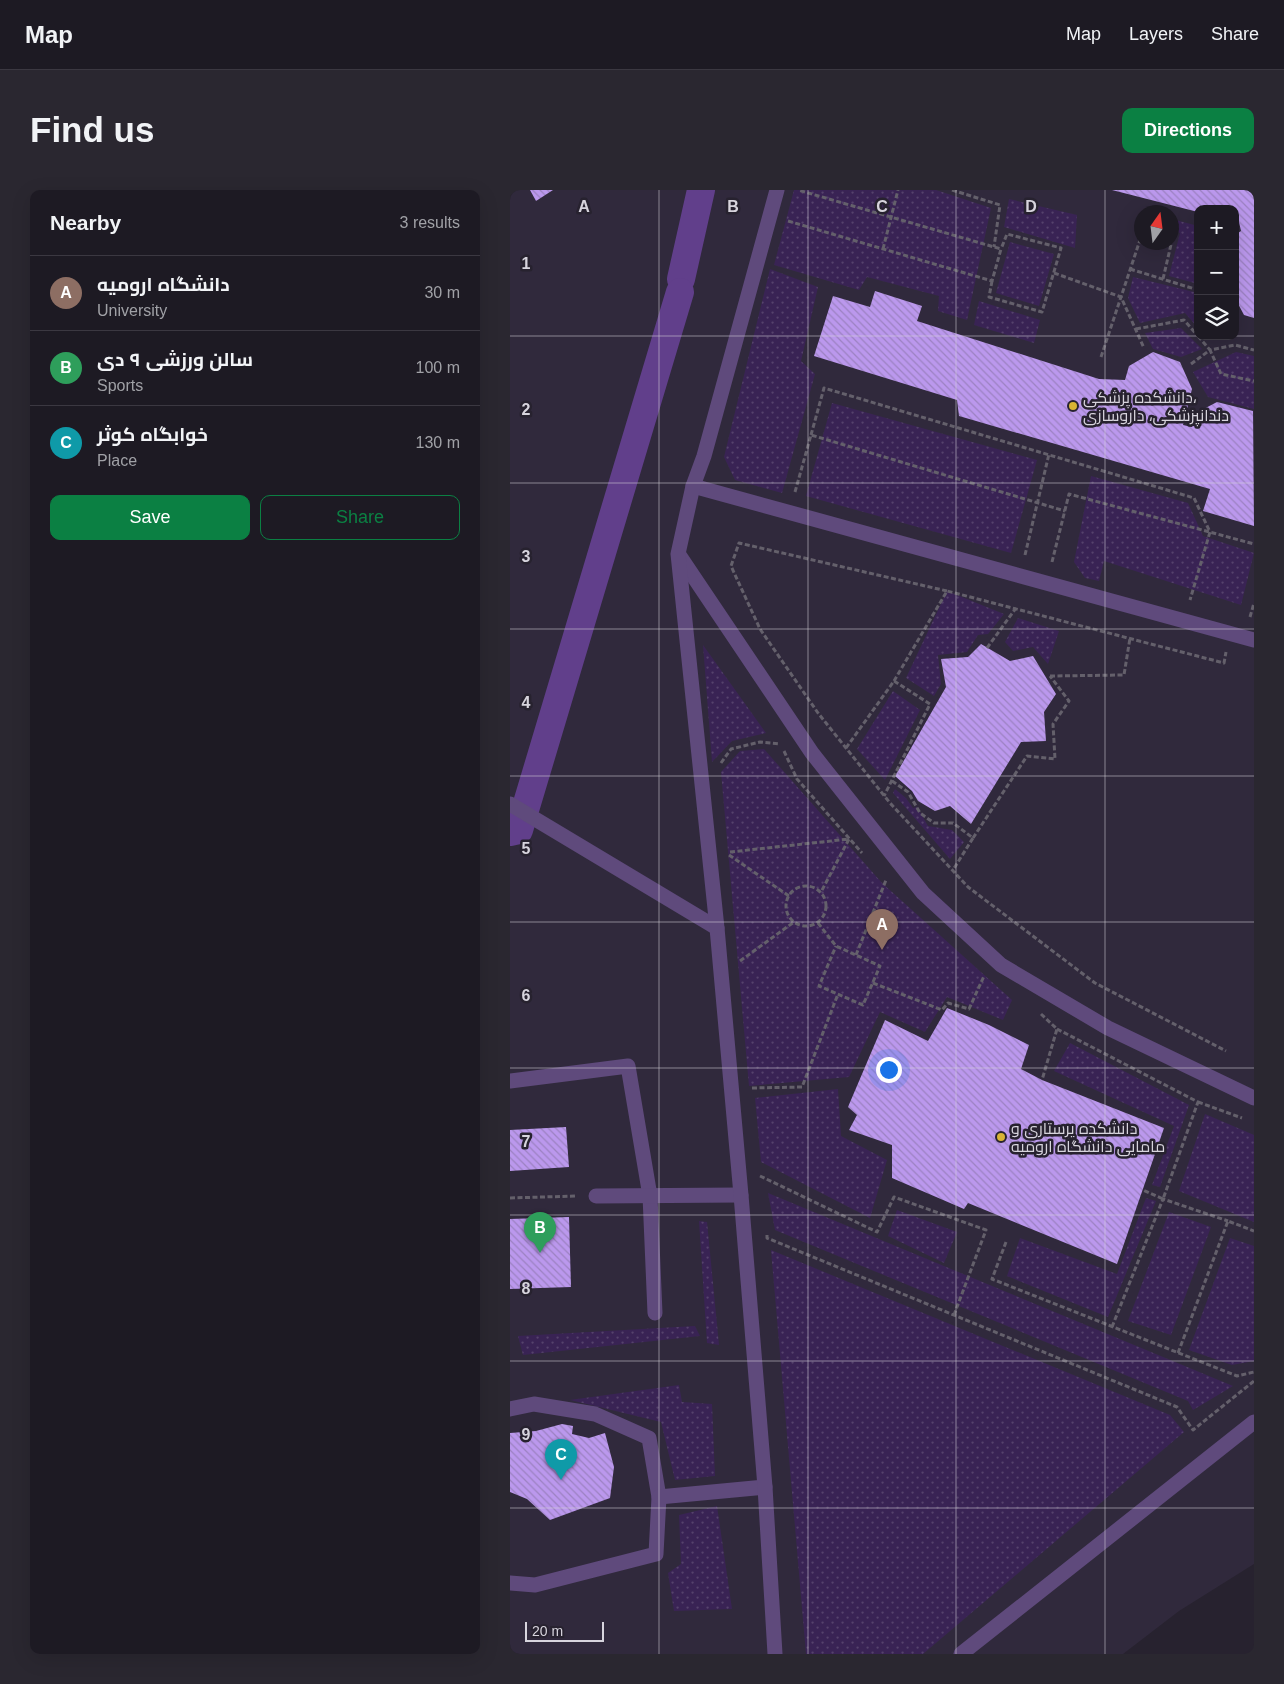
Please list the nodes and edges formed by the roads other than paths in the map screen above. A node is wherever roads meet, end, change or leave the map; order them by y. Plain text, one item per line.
1 (777, 190) edge
2 (693, 486) junction
3 (678, 554) junction
4 (1254, 640) edge
5 (512, 806) edge
6 (717, 928) junction
7 (510, 1081) edge
8 (1254, 1098) edge
9 (741, 1195) junction
10 (596, 1196) road end
11 (650, 1196) junction
12 (655, 1313) dead end
13 (510, 1409) edge
14 (1254, 1422) edge
15 (765, 1487) junction
16 (659, 1496) junction
17 (510, 1583) edge
18 (775, 1654) edge
19 (961, 1654) edge

1 - 2 lane
2 - 3 lane
2 - 4 lane
3 - 6 lane
3 - 8 lane
5 - 6 lane
6 - 9 lane
7 - 11 lane
9 - 11 lane
9 - 15 lane
10 - 11 lane
11 - 12 lane
13 - 16 lane
14 - 19 lane
15 - 16 lane
15 - 18 lane
16 - 17 lane

